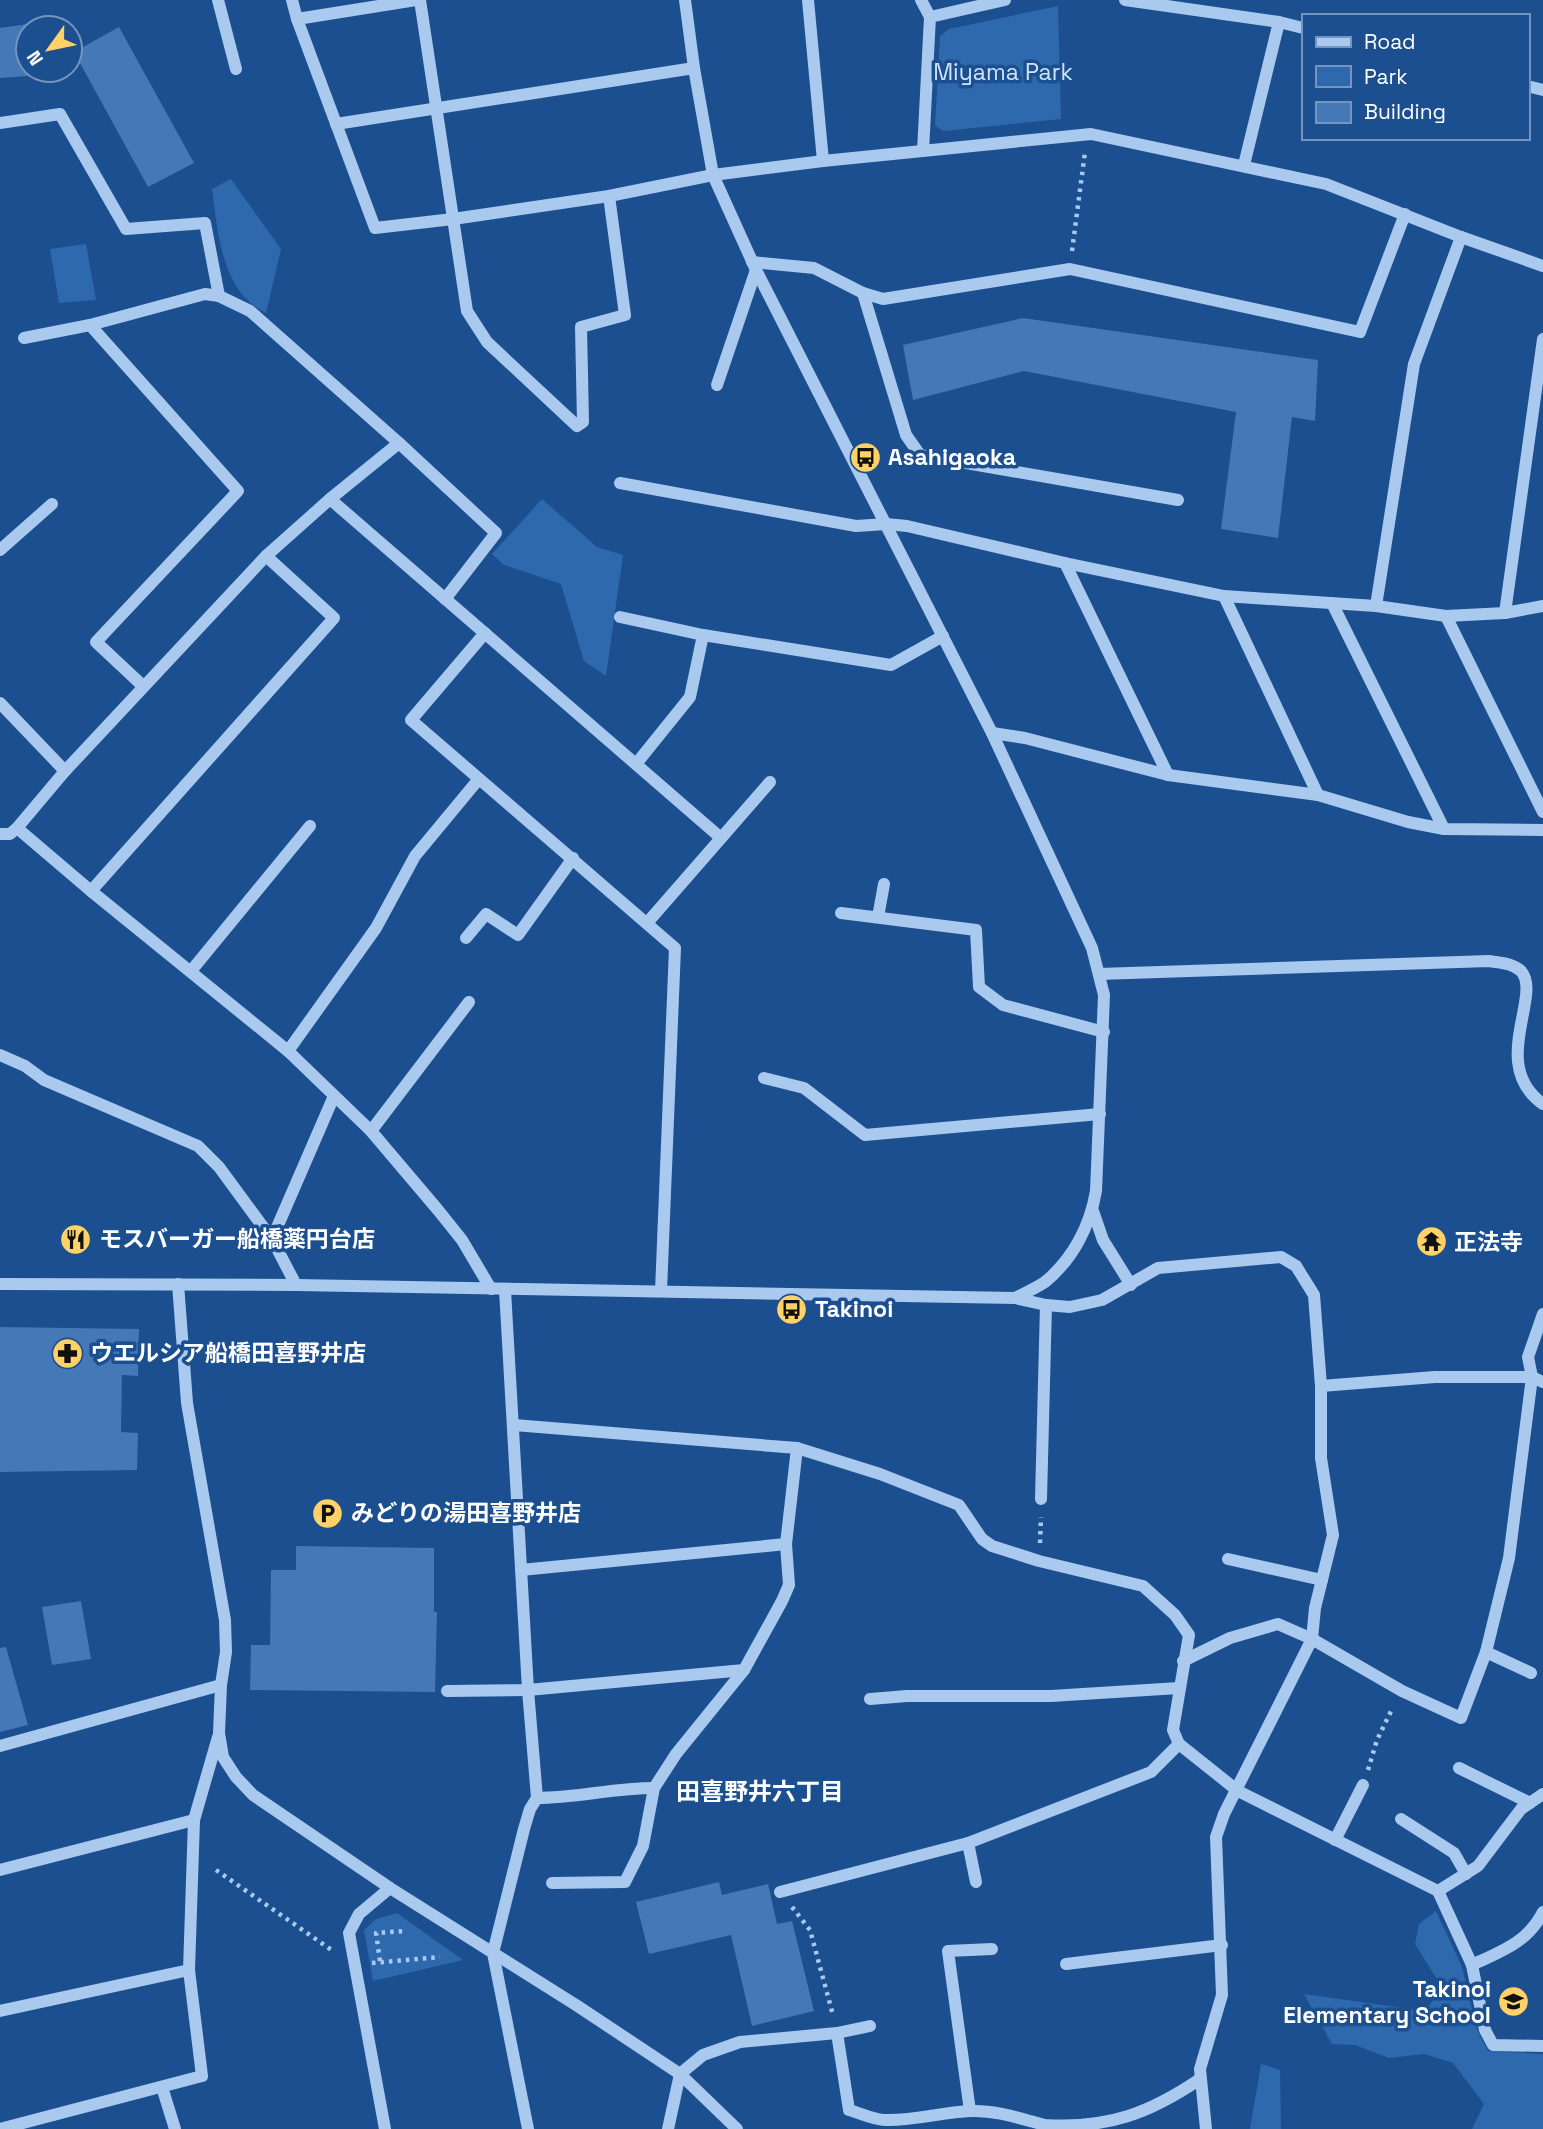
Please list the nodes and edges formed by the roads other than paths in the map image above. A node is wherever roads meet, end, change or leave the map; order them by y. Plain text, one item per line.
1 (218, 0) edge
2 (292, 0) edge
3 (418, 0) edge
4 (685, 0) edge
5 (808, 0) edge
6 (921, 0) edge
7 (1005, 0) edge
8 (1125, 0) edge
9 (930, 17) junction
10 (297, 19) junction
11 (1279, 22) junction
12 (1302, 28) edge
13 (694, 68) junction
14 (236, 69) dead end
15 (436, 108) junction
16 (0, 123) edge
17 (336, 124) junction
18 (923, 151) junction
19 (823, 161) junction
20 (1244, 165) junction
21 (713, 175) junction
22 (609, 197) junction
23 (1405, 214) junction
24 (453, 219) junction
25 (1461, 237) junction
26 (753, 266) junction
27 (1543, 266) edge
28 (863, 293) junction
29 (219, 296) junction
30 (90, 325) junction
31 (24, 338) dead end
32 (1543, 339) edge
33 (717, 385) dead end
34 (399, 443) junction
35 (620, 483) dead end
36 (330, 499) junction
37 (1178, 500) dead end
38 (52, 504) dead end
39 (886, 524) junction
40 (0, 550) edge
41 (266, 556) junction
42 (1065, 563) junction
43 (1224, 596) junction
44 (445, 599) junction
45 (1332, 603) junction
46 (1376, 606) junction
47 (1543, 606) edge
48 (1505, 613) junction
49 (1446, 616) junction
50 (620, 617) dead end
51 (485, 633) junction
52 (703, 635) junction
53 (943, 636) junction
54 (143, 685) junction
55 (0, 703) edge
56 (992, 733) junction
57 (636, 764) junction
58 (65, 771) junction
59 (1168, 775) junction
60 (478, 780) junction
61 (770, 782) dead end
62 (1318, 794) junction
63 (1543, 812) edge
64 (310, 826) dead end
65 (17, 828) junction
66 (1444, 829) junction
67 (1543, 830) edge
68 (0, 834) edge
69 (721, 838) junction
70 (573, 858) junction
71 (884, 884) dead end
72 (91, 891) junction
73 (841, 913) dead end
74 (878, 917) junction
75 (648, 923) junction
76 (466, 938) dead end
77 (191, 971) junction
78 (1099, 974) junction
79 (469, 1002) dead end
80 (1104, 1032) junction
81 (288, 1051) junction
82 (0, 1055) edge
83 (764, 1078) dead end
84 (334, 1096) junction
85 (1543, 1104) edge
86 (1100, 1114) junction
87 (371, 1131) junction
88 (1093, 1211) junction
89 (272, 1240) junction
90 (178, 1283) junction
91 (0, 1284) edge
92 (1131, 1284) junction
93 (296, 1285) junction
94 (491, 1289) junction
95 (505, 1290) junction
96 (662, 1291) junction
97 (1015, 1297) junction
98 (1046, 1306) junction
99 (1543, 1314) edge
100 (1537, 1379) edge
101 (1321, 1386) junction
102 (514, 1425) junction
103 (797, 1448) junction
104 (1041, 1499) road end
105 (786, 1544) junction
106 (1228, 1559) dead end
107 (521, 1570) junction
108 (1322, 1580) junction
109 (1311, 1639) junction
110 (1486, 1652) junction
111 (1183, 1661) junction
112 (744, 1670) junction
113 (1531, 1673) dead end
114 (220, 1685) junction
115 (1179, 1688) junction
116 (528, 1690) junction
117 (447, 1691) dead end
118 (870, 1699) dead end
119 (219, 1733) junction
120 (1179, 1744) junction
121 (0, 1746) edge
122 (1459, 1768) dead end
123 (1363, 1785) road end
124 (654, 1788) junction
125 (1238, 1791) junction
126 (1543, 1794) edge
127 (537, 1798) junction
128 (1530, 1803) junction
129 (1401, 1819) dead end
130 (194, 1820) junction
131 (1335, 1840) junction
132 (968, 1843) junction
133 (0, 1870) edge
134 (1466, 1874) junction
135 (976, 1882) dead end
136 (552, 1883) dead end
137 (390, 1888) junction
138 (1438, 1891) junction
139 (780, 1892) road end
140 (1543, 1912) edge
141 (1222, 1945) junction
142 (992, 1950) dead end
143 (493, 1953) junction
144 (1066, 1964) dead end
145 (1472, 1965) junction
146 (189, 1970) junction
147 (0, 2011) edge
148 (870, 2026) dead end
149 (838, 2033) junction
150 (1543, 2046) edge
151 (680, 2074) junction
152 (1200, 2078) junction
153 (162, 2087) junction
154 (970, 2111) junction
155 (1089, 2128) edge
156 (0, 2129) edge
157 (175, 2129) edge
158 (385, 2129) edge
159 (528, 2129) edge
160 (668, 2129) edge
161 (737, 2129) edge
162 (1206, 2129) edge

1 - 14 street
2 - 10 street
3 - 10 street
3 - 15 street
4 - 13 street
5 - 19 street
6 - 9 street
7 - 9 street
8 - 11 street
9 - 18 street
10 - 17 street
11 - 12 street
11 - 20 street
13 - 15 street
13 - 21 street
15 - 17 street
15 - 24 street
16 - 29 street
17 - 24 street
18 - 19 street
18 - 20 street
19 - 21 street
20 - 23 street
21 - 22 street
21 - 26 street
22 - 24 street
22 - 24 street
23 - 25 street
23 - 28 street
25 - 27 street
25 - 46 street
26 - 28 street
26 - 33 street
26 - 39 street
28 - 37 street
29 - 30 street
29 - 34 street
30 - 31 street
30 - 54 street
32 - 48 street
34 - 36 street
34 - 44 street
35 - 39 street
36 - 41 street
36 - 44 street
38 - 40 street
39 - 42 street
39 - 53 street
41 - 54 street
41 - 72 street
42 - 43 street
42 - 59 street
43 - 45 street
43 - 62 street
44 - 51 street
45 - 46 street
45 - 66 street
46 - 49 street
47 - 48 street
48 - 49 street
49 - 63 street
50 - 52 street
51 - 57 street
51 - 60 street
52 - 53 street
52 - 57 street
53 - 56 street
54 - 58 street
55 - 58 street
56 - 59 street
56 - 78 street
57 - 69 street
58 - 65 street
59 - 62 street
60 - 70 street
60 - 81 street
61 - 69 street
62 - 66 street
64 - 77 street
65 - 68 street
65 - 72 street
66 - 67 street
69 - 75 street
70 - 75 street
70 - 76 street
71 - 74 street
72 - 77 street
73 - 74 street
74 - 80 street
75 - 96 street
77 - 81 street
78 - 80 street
78 - 85 street
79 - 87 street
80 - 86 street
81 - 84 street
82 - 89 street
83 - 86 street
84 - 87 street
84 - 89 street
86 - 88 street
87 - 94 street
88 - 92 street
88 - 97 street
89 - 93 street
90 - 91 street
90 - 93 street
90 - 114 street
92 - 98 street
92 - 101 street
93 - 94 street
94 - 95 street
95 - 96 street
95 - 102 street
96 - 97 street
97 - 98 street
98 - 104 street
99 - 100 street
100 - 101 street
100 - 110 street
101 - 108 street
102 - 103 street
102 - 107 street
103 - 105 street
103 - 111 street
105 - 107 street
105 - 112 street
106 - 108 street
107 - 116 street
108 - 109 street
109 - 110 street
109 - 111 street
109 - 125 street
110 - 113 street
111 - 115 street
112 - 116 street
112 - 124 street
114 - 119 street
114 - 121 street
115 - 118 street
115 - 120 street
116 - 117 street
116 - 127 street
119 - 130 street
119 - 137 street
120 - 125 street
120 - 132 street
122 - 128 street
123 - 131 street
124 - 127 street
124 - 136 street
125 - 131 street
125 - 141 street
126 - 128 street
127 - 143 street
128 - 134 street
129 - 134 street
130 - 133 street
130 - 146 street
131 - 138 street
132 - 135 street
132 - 139 street
134 - 138 street
137 - 143 street
137 - 158 street
138 - 145 street
140 - 145 street
141 - 144 street
141 - 152 street
142 - 154 street
143 - 151 street
143 - 159 street
145 - 150 street
146 - 147 street
146 - 153 street
148 - 149 street
149 - 151 street
149 - 154 street
151 - 160 street
151 - 161 street
152 - 155 street
152 - 162 street
153 - 156 street
153 - 157 street
154 - 155 street

